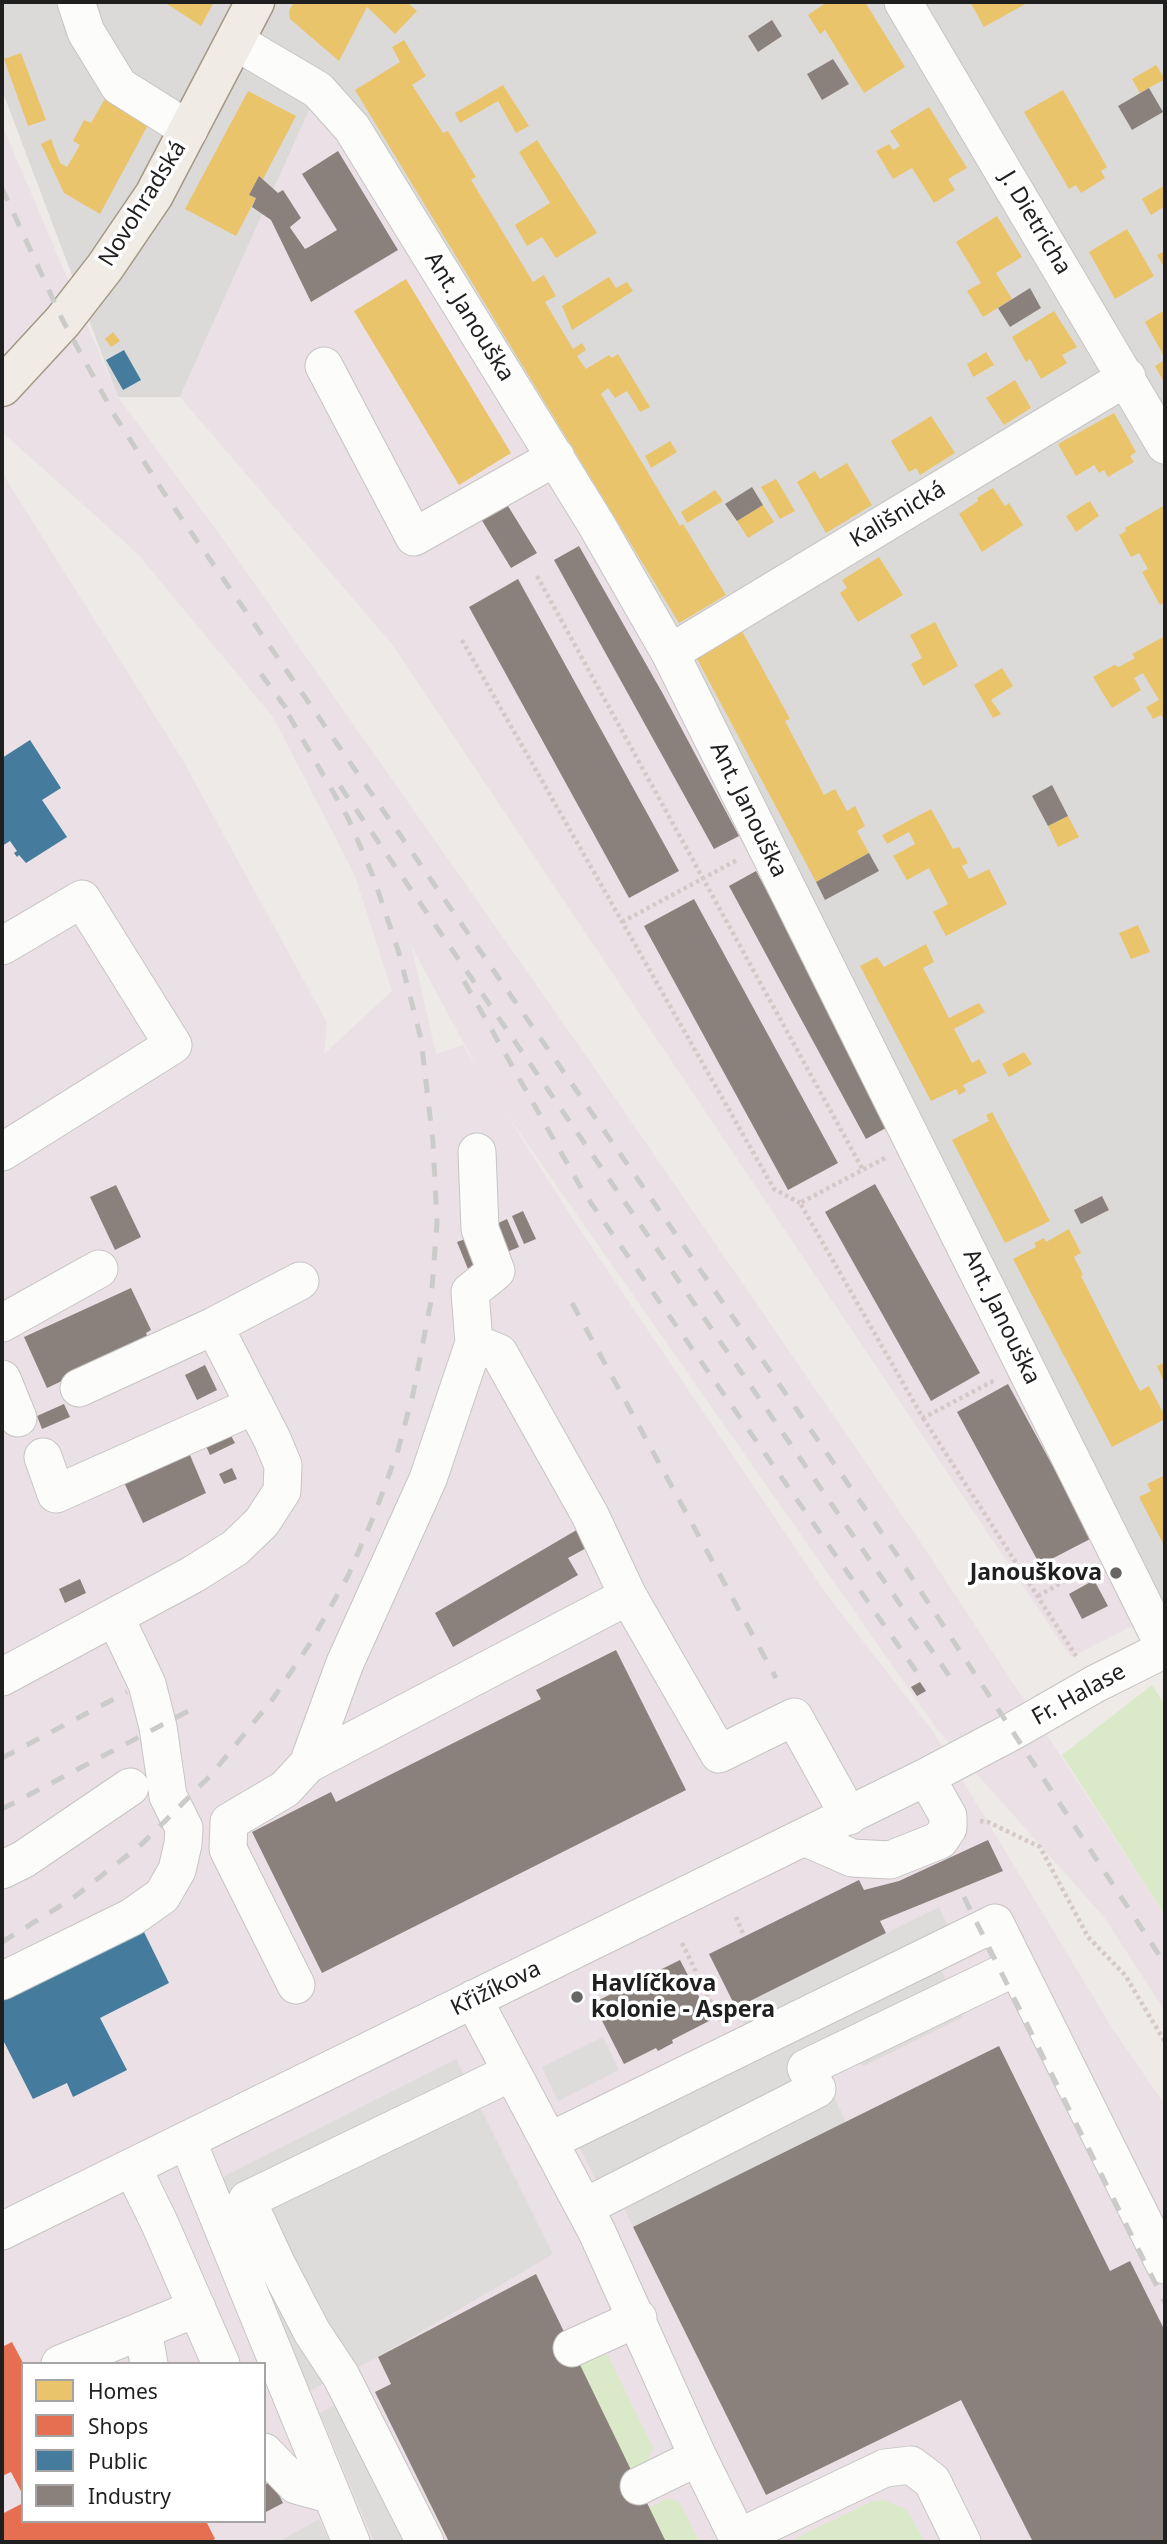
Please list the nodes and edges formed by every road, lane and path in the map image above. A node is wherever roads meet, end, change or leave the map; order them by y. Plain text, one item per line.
1 (76, 2) edge
2 (255, 2) edge
3 (903, 2) edge
4 (236, 41) junction
5 (189, 130) junction
6 (324, 366) dead end
7 (1127, 377) junction
8 (2, 387) edge
9 (1165, 445) edge
10 (556, 457) junction
11 (537, 576) dead end
12 (462, 640) dead end
13 (670, 653) junction
14 (766, 845) junction
15 (703, 878) junction
16 (622, 922) junction
17 (4, 940) edge
18 (914, 1143) junction
19 (2, 1152) edge
20 (477, 1152) dead end
21 (863, 1170) junction
22 (800, 1203) junction
23 (99, 1269) dead end
24 (300, 1281) dead end
25 (2, 1323) edge
26 (214, 1326) junction
27 (474, 1343) junction
28 (1024, 1364) junction
29 (2, 1379) edge
30 (79, 1388) dead end
31 (255, 1405) junction
32 (923, 1418) junction
33 (16, 1419) edge
34 (43, 1457) dead end
35 (1118, 1551) junction
36 (628, 1596) junction
37 (1038, 1596) junction
38 (116, 1617) junction
39 (1165, 1648) edge
40 (2, 1677) edge
41 (1095, 1684) junction
42 (993, 1742) joint
43 (309, 1764) junction
44 (926, 1777) junction
45 (130, 1787) dead end
46 (849, 1816) junction
47 (948, 1816) junction
48 (804, 1837) junction
49 (2, 1870) edge
50 (736, 1917) dead end
51 (744, 1936) dead end
52 (682, 1943) dead end
53 (1016, 1967) junction
54 (2, 1981) edge
55 (296, 1985) dead end
56 (473, 1999) junction
57 (785, 2024) junction
58 (1165, 2042) edge
59 (734, 2049) junction
60 (806, 2068) junction
61 (512, 2071) junction
62 (187, 2140) junction
63 (550, 2141) junction
64 (132, 2167) junction
65 (584, 2207) junction
66 (2, 2231) edge
67 (1165, 2265) edge
68 (197, 2308) junction
69 (638, 2318) junction
70 (146, 2347) edge
71 (572, 2348) dead end
72 (70, 2362) edge
73 (220, 2362) edge
74 (266, 2454) edge
75 (698, 2457) junction
76 (639, 2486) dead end
77 (332, 2495) junction
78 (739, 2540) edge
79 (351, 2542) edge
80 (425, 2542) edge
81 (962, 2542) edge

1 - 5 street
2 - 4 main road, Novohradská
3 - 7 street, J. Dietricha
4 - 5 main road, Novohradská
4 - 10 street, Ant. Janouška
5 - 8 main road, Novohradská
6 - 10 street
7 - 9 street, J. Dietricha
7 - 13 street, Kališnická
10 - 13 street, Ant. Janouška
11 - 15 path
12 - 16 path
13 - 14 street, Ant. Janouška
14 - 15 path
14 - 18 street, Ant. Janouška
15 - 16 path
15 - 21 path
16 - 22 path
17 - 19 street
18 - 21 path
18 - 28 street, Ant. Janouška
20 - 27 street
21 - 22 path
22 - 32 path
23 - 25 street
24 - 26 street
26 - 30 street
26 - 31 street
27 - 36 street
27 - 43 street
28 - 32 path
28 - 35 street, Ant. Janouška
29 - 33 street
31 - 34 street
31 - 38 street
32 - 37 path
35 - 37 path
35 - 39 street, Ant. Janouška
36 - 43 street
36 - 46 street
37 - 41 path
38 - 40 street
38 - 54 street
39 - 41 street, Fr. Halase
41 - 42 street, Fr. Halase
42 - 44 street, Křižíkova
43 - 55 street
44 - 46 street, Křižíkova
44 - 47 street
45 - 49 street
46 - 48 street, Křižíkova
47 - 48 street
47 - 58 path
48 - 56 street, Křižíkova
50 - 51 path
52 - 59 path
53 - 57 street
53 - 60 street
53 - 67 street
56 - 61 street
56 - 62 street, Křižíkova
57 - 59 street
57 - 60 street
59 - 63 street
60 - 65 street
61 - 63 street
61 - 80 street
62 - 64 street, Křižíkova
62 - 77 street
63 - 65 street
64 - 66 street, Křižíkova
64 - 68 street
65 - 69 street
68 - 70 street
68 - 73 street
69 - 71 street
69 - 75 street
70 - 72 street
74 - 77 street
75 - 76 street
75 - 78 street
77 - 79 street
78 - 81 street

